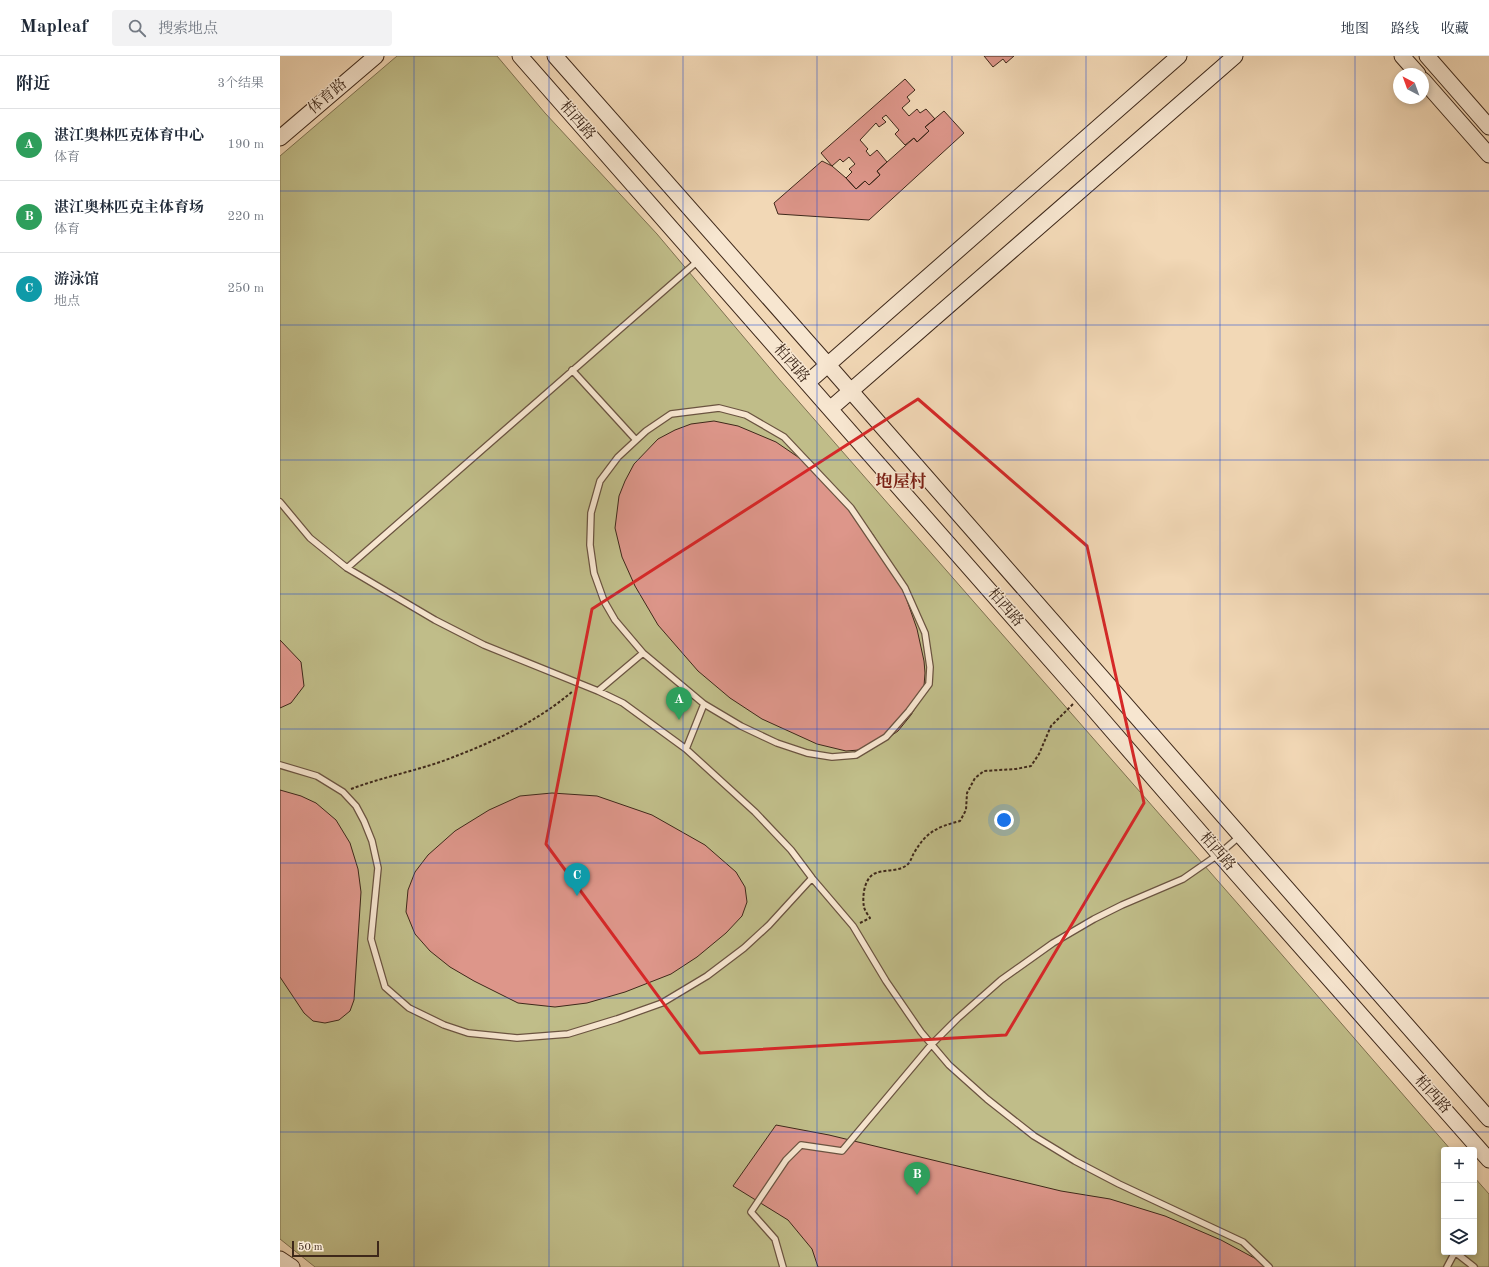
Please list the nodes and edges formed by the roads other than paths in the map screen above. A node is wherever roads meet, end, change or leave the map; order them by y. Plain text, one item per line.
1 (376, 56) edge
2 (520, 56) edge
3 (555, 56) edge
4 (1179, 56) edge
5 (1235, 56) edge
6 (1402, 56) edge
7 (1426, 56) edge
8 (1413, 68) edge
9 (1429, 87) edge
10 (1489, 128) edge
11 (280, 138) edge
12 (1489, 156) edge
13 (699, 260) junction
14 (828, 365) junction
15 (572, 370) junction
16 (807, 383) junction
17 (851, 391) junction
18 (830, 409) junction
19 (636, 440) junction
20 (280, 502) edge
21 (347, 568) junction
22 (643, 653) junction
23 (598, 691) junction
24 (704, 704) junction
25 (686, 749) junction
26 (280, 765) edge
27 (1240, 836) junction
28 (1219, 854) junction
29 (812, 878) junction
30 (931, 1045) junction
31 (1489, 1119) edge
32 (1489, 1160) edge
33 (280, 1259) edge
34 (292, 1267) edge
35 (783, 1267) edge
36 (1269, 1267) edge
37 (1447, 1267) edge
38 (1474, 1267) edge

1 - 11 main road, 体育路
2 - 13 main road, 柏西路
3 - 14 main road, 柏西路
4 - 14 main road
5 - 17 main road
6 - 8 main road
7 - 10 main road
9 - 12 main road
13 - 15 lane
13 - 16 main road, 柏西路
14 - 16 main road
14 - 17 main road, 柏西路
15 - 19 lane
15 - 21 lane
16 - 18 main road, 柏西路
17 - 18 main road
17 - 27 main road, 柏西路
18 - 28 main road, 柏西路
19 - 22 lane
19 - 24 lane
20 - 21 lane
21 - 23 lane
22 - 23 lane
22 - 24 lane
23 - 25 lane
24 - 25 lane
25 - 29 lane
26 - 29 lane
27 - 28 lane
27 - 31 main road, 柏西路
28 - 30 lane
28 - 32 main road, 柏西路
29 - 30 lane
30 - 35 lane
30 - 36 lane
33 - 34 main road
37 - 38 lane

